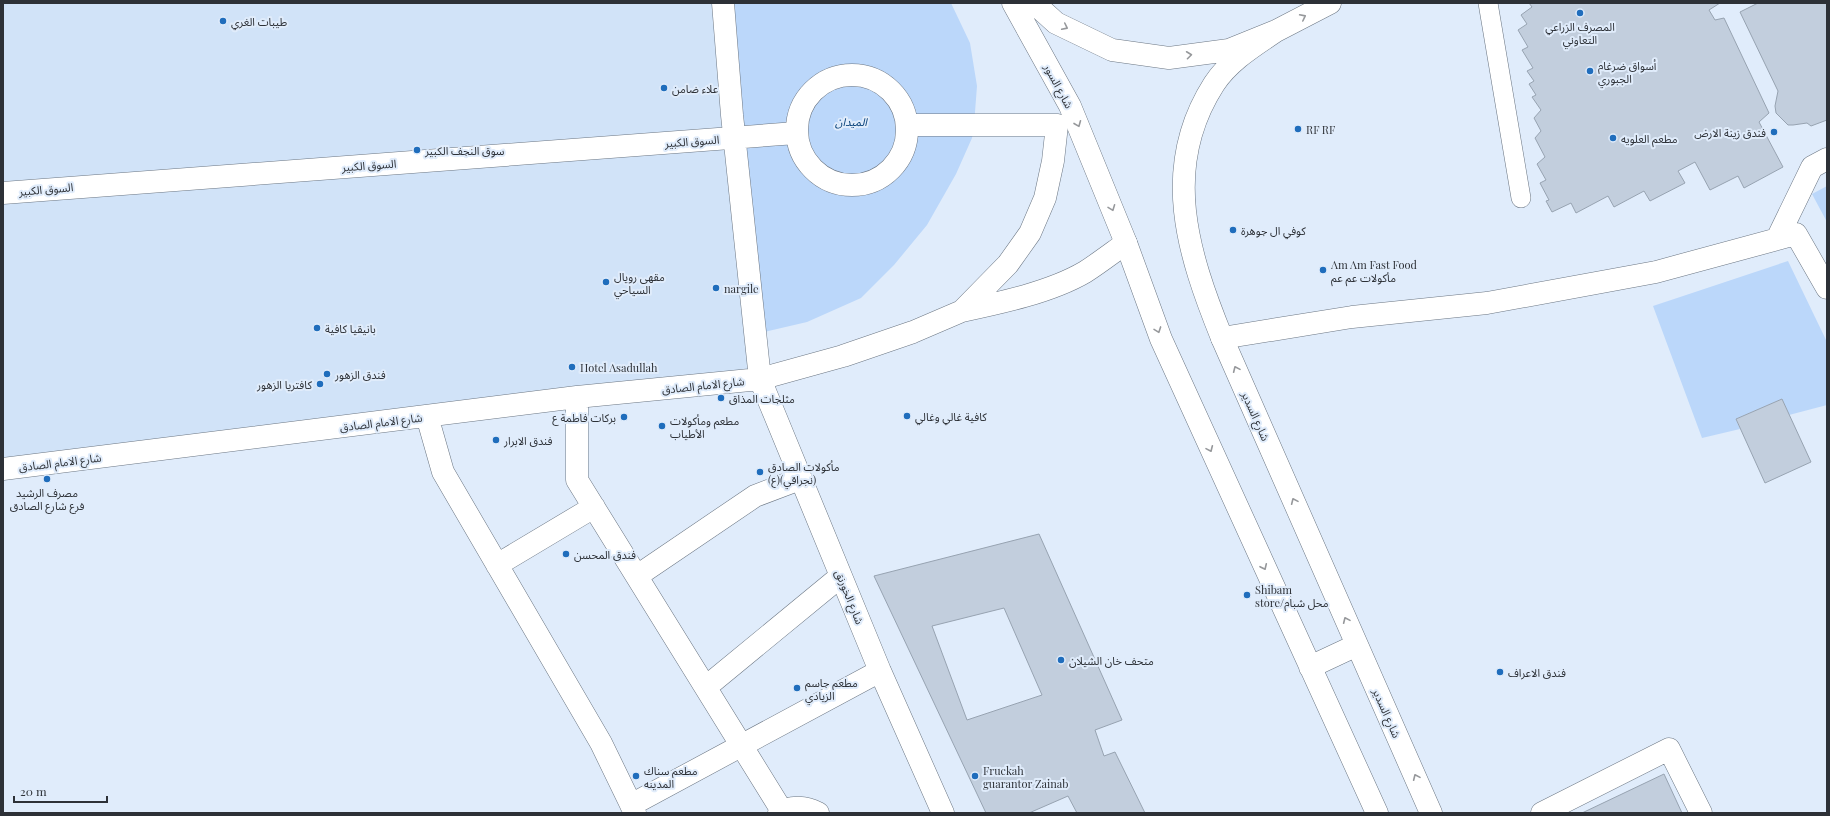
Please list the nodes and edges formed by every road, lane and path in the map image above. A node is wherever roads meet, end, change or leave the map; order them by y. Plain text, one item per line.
1 (724, 3) edge
2 (1013, 3) edge
3 (1034, 3) edge
4 (1330, 3) edge
5 (1488, 3) edge
6 (1276, 31) junction
7 (908, 125) junction
8 (796, 133) junction
9 (735, 138) junction
10 (1827, 159) edge
11 (3, 192) edge
12 (1521, 198) dead end
13 (1777, 239) junction
14 (1126, 243) junction
15 (1827, 288) edge
16 (962, 311) junction
17 (1222, 338) junction
18 (760, 379) junction
19 (576, 397) junction
20 (426, 416) junction
21 (3, 469) edge
22 (800, 478) junction
23 (594, 507) junction
24 (497, 565) junction
25 (637, 576) junction
26 (841, 576) junction
27 (1357, 645) junction
28 (1310, 667) junction
29 (880, 671) junction
30 (706, 687) junction
31 (742, 744) junction
32 (633, 809) edge
33 (781, 812) edge
34 (818, 813) edge
35 (943, 813) edge
36 (1377, 813) edge
37 (1432, 813) edge
38 (1542, 813) edge
39 (1701, 813) edge

1 - 9 street, شارع الخورنق
2 -> 14 street, شارع السور
3 -> 6 street
6 -> 4 street
5 - 12 lane
6 - 17 street, شارع السدير
7 - 8 street
7 - 8 street
7 - 16 street
8 - 9 street, السوق الكبير
9 - 11 street, السوق الكبير
9 - 18 street, شارع الخورنق
10 - 13 street
13 - 15 street
13 - 17 street
14 - 16 street
14 -> 28 street
16 - 18 street, شارع الامام الصادق
27 -> 17 street, شارع السدير
18 - 19 street, شارع الامام الصادق
18 - 22 street, شارع الخورنق
19 - 20 street, شارع الامام الصادق
19 - 23 street
20 - 21 street, شارع الامام الصادق
20 - 24 street
22 - 25 street
22 - 26 street, شارع الخورنق
23 - 24 street
23 - 25 street
24 - 32 street
25 - 30 street
26 - 29 street, شارع الخورنق
26 - 30 street
27 - 28 street
37 -> 27 street, شارع السدير
28 - 36 street
29 - 31 street
29 - 35 street, شارع الخورنق
30 - 31 street
31 - 32 street
31 - 33 street
33 - 34 street
38 - 39 street

